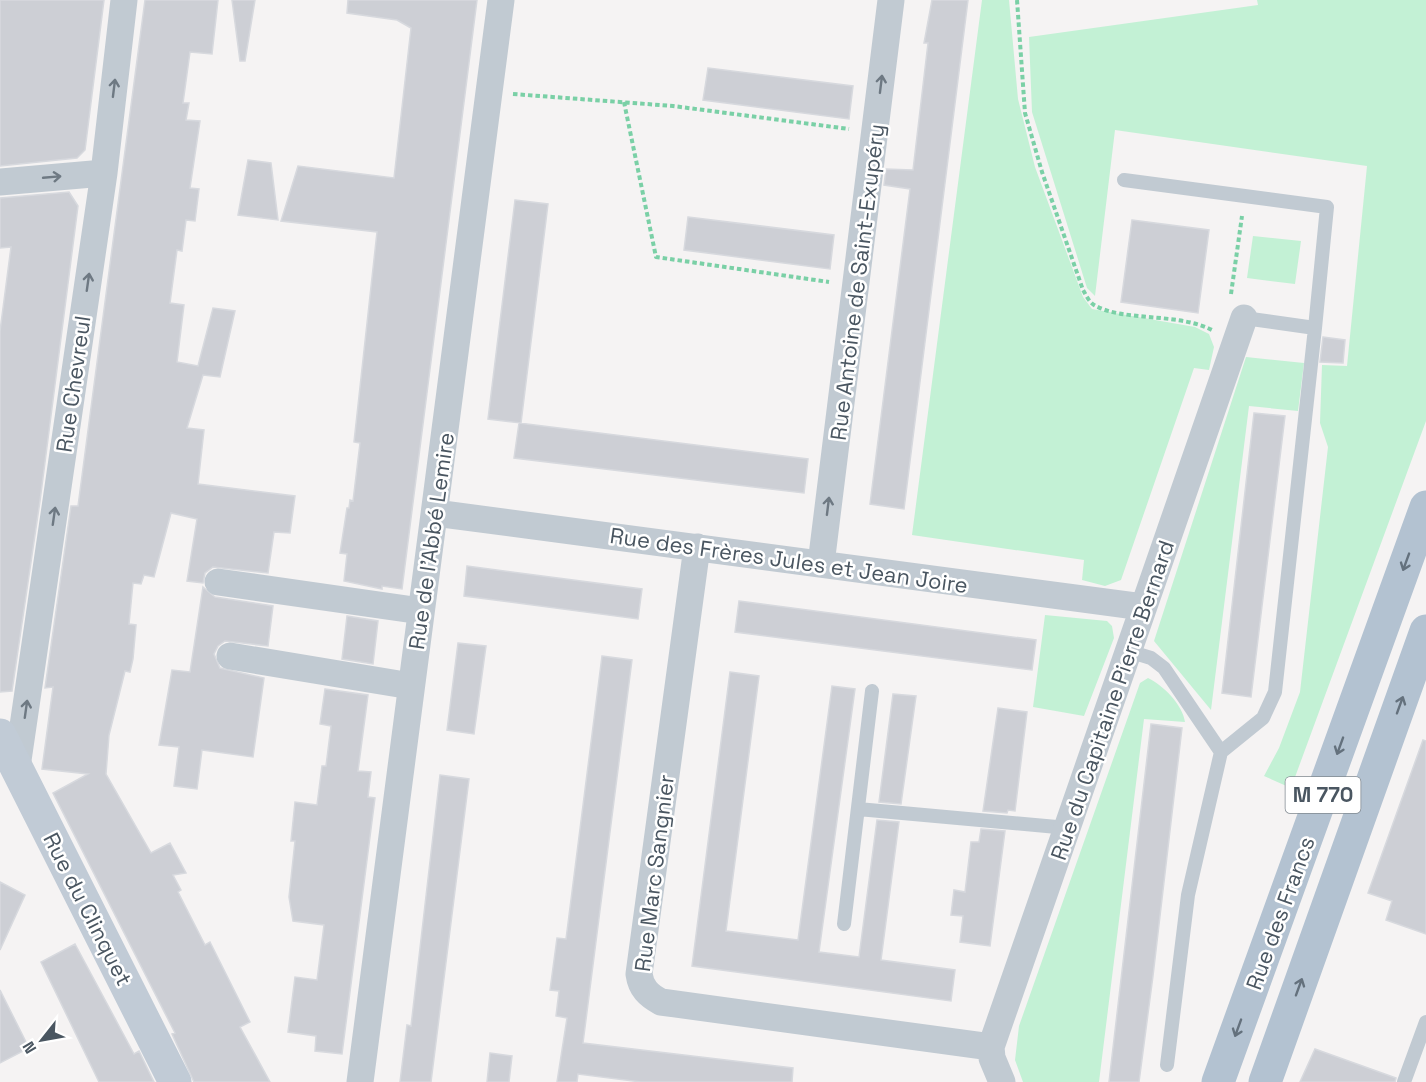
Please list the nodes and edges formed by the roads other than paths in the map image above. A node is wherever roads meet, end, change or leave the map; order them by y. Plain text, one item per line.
1 (124, 0) edge
2 (501, 0) edge
3 (891, 0) edge
4 (104, 172) junction
5 (1124, 180) dead end
6 (0, 182) edge
7 (1232, 315) joint
8 (1315, 328) junction
9 (1426, 507) edge
10 (435, 513) junction
11 (697, 547) junction
12 (821, 564) junction
13 (218, 582) dead end
14 (1143, 607) junction
15 (421, 611) junction
16 (1426, 631) edge
17 (1128, 651) junction
18 (230, 656) dead end
19 (411, 686) junction
20 (872, 691) dead end
21 (0, 735) edge
22 (1221, 752) junction
23 (17, 767) junction
24 (858, 809) junction
25 (1068, 828) junction
26 (844, 924) dead end
27 (1426, 1022) edge
28 (991, 1047) junction
29 (1167, 1065) dead end
30 (175, 1082) edge
31 (360, 1082) edge
32 (1002, 1082) edge
33 (1218, 1082) edge
34 (1265, 1082) edge
35 (1404, 1082) edge

4 -> 1 street, Rue Chevreul
2 - 10 street, Rue de l'Abbé Lemire
12 -> 3 street, Rue Antoine de Saint-Exupéry
6 -> 4 street
23 -> 4 street, Rue Chevreul
5 - 8 lane
7 - 8 lane
7 - 14 street, Rue du Capitaine Pierre Bernard
8 - 22 lane
9 -> 33 main road, Rue des Francs / M 770
10 - 11 street, Rue des Frères Jules et Jean Joire
10 - 15 street, Rue de l'Abbé Lemire
11 - 12 street, Rue des Frères Jules et Jean Joire
11 - 28 street, Rue Marc Sangnier
12 - 14 street, Rue des Frères Jules et Jean Joire
13 - 15 street
14 - 17 street, Rue du Capitaine Pierre Bernard
15 - 19 street, Rue de l'Abbé Lemire
34 -> 16 main road, Rue des Francs / M 770
17 - 22 lane
17 - 25 street, Rue du Capitaine Pierre Bernard
18 - 19 street
19 - 31 street, Rue de l'Abbé Lemire
20 - 24 lane
21 - 23 street, Rue du Clinquet
22 - 29 lane
23 - 30 street, Rue du Clinquet
24 - 25 lane
24 - 26 lane
25 - 28 street, Rue du Capitaine Pierre Bernard
27 - 35 lane
28 - 32 street

